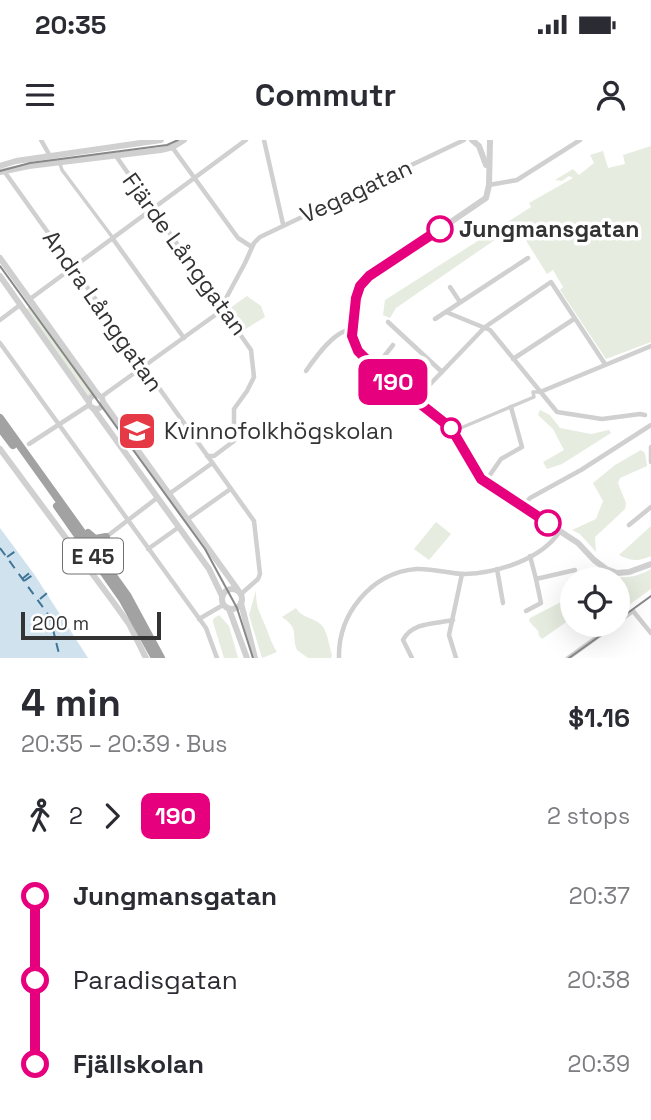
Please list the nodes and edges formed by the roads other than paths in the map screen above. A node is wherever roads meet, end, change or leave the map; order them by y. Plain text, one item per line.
1 (41, 140) edge
2 (161, 140) edge
3 (184, 140) edge
4 (246, 140) edge
5 (264, 140) edge
6 (464, 140) edge
7 (471, 140) edge
8 (580, 140) edge
9 (119, 144) edge
10 (172, 147) junction
11 (486, 148) edge
12 (50, 156) junction
13 (116, 156) junction
14 (60, 162) junction
15 (1, 168) edge
16 (194, 179) junction
17 (489, 185) junction
18 (153, 209) junction
19 (283, 225) junction
20 (113, 238) junction
21 (252, 247) junction
22 (0, 258) edge
23 (528, 258) dead end
24 (72, 269) junction
25 (0, 276) edge
26 (450, 287) dead end
27 (30, 299) junction
28 (460, 302) junction
29 (20, 305) junction
30 (221, 306) junction
31 (446, 312) junction
32 (435, 319) dead end
33 (574, 319) junction
34 (0, 320) edge
35 (388, 322) dead end
36 (485, 327) junction
37 (352, 330) junction
38 (184, 338) junction
39 (0, 343) edge
40 (393, 345) dead end
41 (651, 346) edge
42 (513, 359) junction
43 (605, 364) junction
44 (142, 368) junction
45 (375, 368) junction
46 (306, 371) dead end
47 (442, 372) junction
48 (540, 392) junction
49 (101, 398) junction
50 (415, 400) junction
51 (90, 405) junction
52 (511, 407) junction
53 (651, 408) edge
54 (645, 415) junction
55 (0, 418) edge
56 (651, 424) edge
57 (57, 425) junction
58 (1, 429) edge
59 (456, 430) dead end
60 (29, 444) dead end
61 (651, 447) edge
62 (0, 449) edge
63 (207, 456) junction
64 (651, 462) edge
65 (211, 464) junction
66 (485, 482) junction
67 (229, 490) junction
68 (169, 494) junction
69 (157, 498) junction
70 (522, 506) junction
71 (651, 507) edge
72 (188, 519) junction
73 (129, 521) junction
74 (629, 525) dead end
75 (179, 527) junction
76 (79, 528) junction
77 (560, 531) junction
78 (106, 537) junction
79 (148, 549) junction
80 (530, 556) junction
81 (651, 564) edge
82 (105, 565) junction
83 (497, 569) junction
84 (461, 573) junction
85 (560, 573) edge
86 (536, 579) junction
87 (239, 592) junction
88 (222, 596) junction
89 (242, 603) junction
90 (503, 603) dead end
91 (225, 607) junction
92 (526, 611) dead end
93 (630, 613) edge
94 (199, 619) junction
95 (454, 620) junction
96 (651, 633) edge
97 (597, 637) edge
98 (146, 658) edge
99 (155, 658) edge
100 (161, 658) edge
101 (217, 658) edge
102 (246, 658) edge
103 (255, 658) edge
104 (339, 658) edge
105 (412, 658) edge
106 (456, 658) edge
107 (568, 658) edge

1 - 12 street
2 - 9 street
3 - 10 street
4 - 16 street
5 - 19 street
6 - 19 street, Vegagatan
7 - 11 street
8 - 17 street
9 - 12 street
10 - 13 street
10 - 16 street
11 - 17 street
12 - 15 street
13 - 14 street
13 - 18 street, Fjärde Långgatan
14 - 15 street
14 - 20 street
15 - 24 street, Andra Långgatan
16 - 18 street
16 - 21 street
17 - 37 street
18 - 20 street
18 - 30 street, Fjärde Långgatan
19 - 21 street, Vegagatan
20 - 24 street
20 - 38 street
21 - 30 street
22 - 27 street
23 - 28 street
24 - 27 street
24 - 44 street, Andra Långgatan
25 - 29 street
26 - 28 street
27 - 49 street
28 - 31 street
29 - 34 street
29 - 51 street
30 - 38 street
30 - 63 street, Fjärde Långgatan
31 - 32 street
31 - 36 street
33 - 36 street
33 - 42 street
33 - 43 street
35 - 47 street
36 - 42 street
36 - 47 street
37 - 45 street
37 - 46 street
38 - 44 street
39 - 57 street
40 - 45 street
41 - 43 street
42 - 48 street
43 - 48 street
44 - 49 street
44 - 63 street, Andra Långgatan
45 - 50 street
47 - 50 street
48 - 52 street
48 - 54 street
49 - 51 street
49 - 51 street
49 - 68 street
50 - 66 street
51 - 57 street
51 - 69 street
52 - 59 street
52 - 66 street
53 - 54 street
54 - 56 street
55 - 76 highway, E 45
56 - 70 street
57 - 60 street
57 - 73 street
58 - 99 highway, E 45
61 - 64 street
62 - 98 street
63 - 65 street, Andra Långgatan
65 - 67 street, Andra Långgatan
65 - 68 street
66 - 70 street
67 - 72 street
67 - 87 street, Andra Långgatan
68 - 72 street
69 - 73 street
69 - 75 street
70 - 77 street
71 - 74 street
72 - 87 street
73 - 78 street
73 - 79 street
75 - 79 street
75 - 88 street
76 - 78 highway
76 - 82 highway, E 45
77 - 80 street
77 - 81 street
78 - 82 highway
79 - 94 street
80 - 83 street
80 - 86 street
82 - 100 highway, E 45
83 - 84 street
83 - 90 street
84 - 95 street
84 - 104 street
85 - 86 street
86 - 92 street
87 - 88 street
87 - 89 street
88 - 91 street
89 - 91 street
89 - 103 street
91 - 94 street
91 - 102 street
93 - 96 street
94 - 101 street
95 - 105 street
95 - 106 street
97 - 107 street

